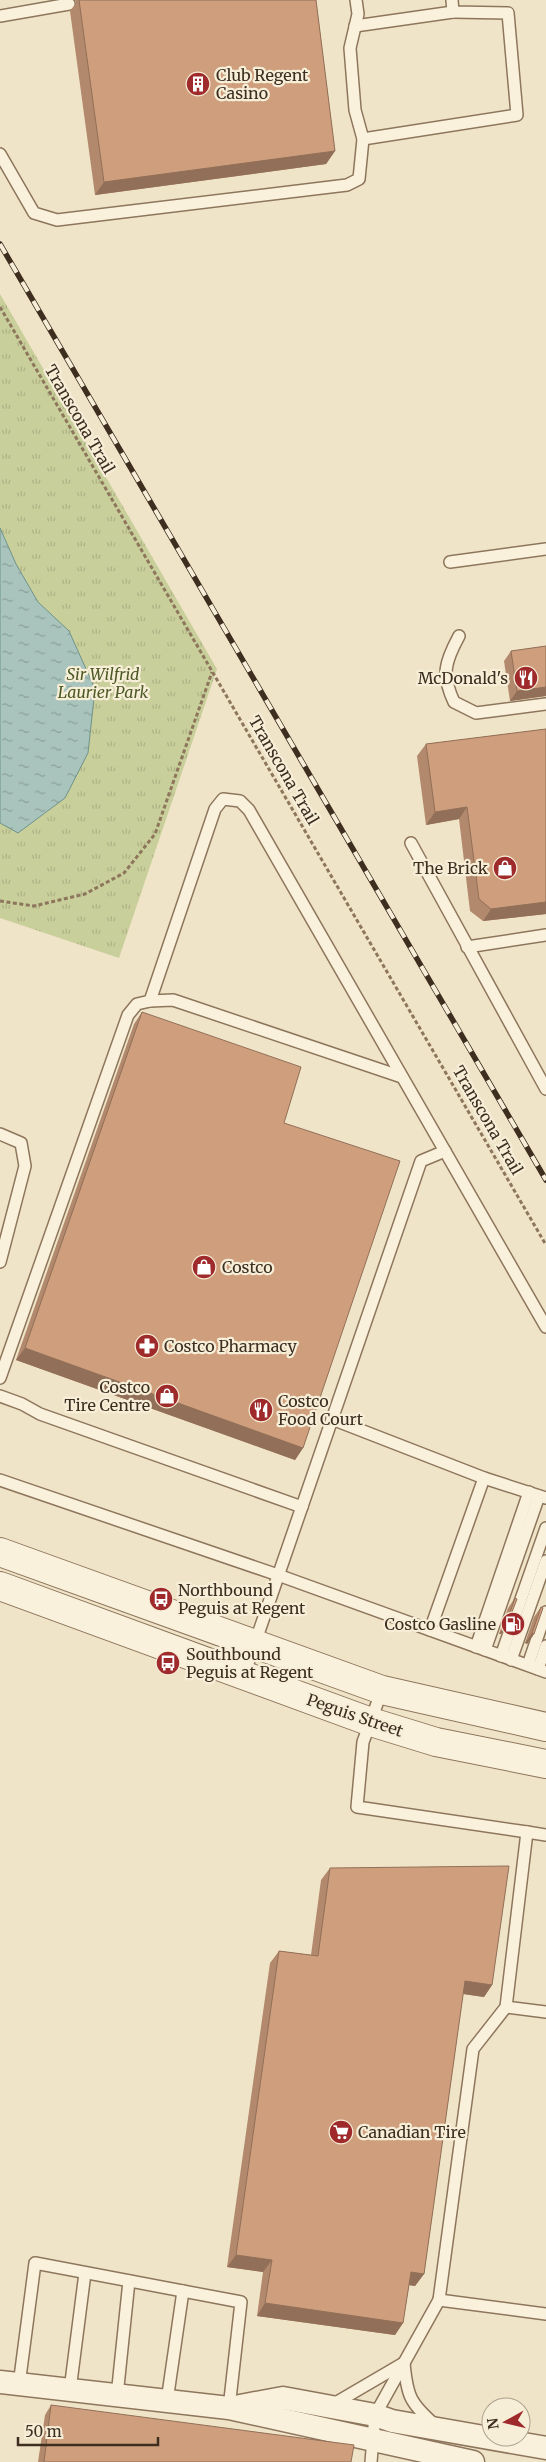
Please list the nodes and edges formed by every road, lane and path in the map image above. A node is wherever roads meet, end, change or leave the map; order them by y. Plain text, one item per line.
1 (356, 0) edge
2 (452, 0) edge
3 (69, 4) dead end
4 (453, 12) junction
5 (0, 16) edge
6 (355, 26) junction
7 (363, 139) junction
8 (0, 154) edge
9 (0, 307) edge
10 (546, 549) edge
11 (450, 562) dead end
12 (459, 636) dead end
13 (212, 671) junction
14 (546, 704) edge
15 (411, 843) dead end
16 (0, 901) edge
17 (546, 935) edge
18 (468, 947) junction
19 (150, 1001) junction
20 (402, 1077) junction
21 (546, 1090) edge
22 (0, 1134) edge
23 (445, 1152) junction
24 (546, 1245) edge
25 (0, 1262) edge
26 (546, 1327) edge
27 (0, 1378) edge
28 (0, 1396) edge
29 (332, 1419) junction
30 (484, 1478) junction
31 (0, 1480) edge
32 (538, 1495) edge
33 (302, 1507) junction
34 (546, 1528) edge
35 (0, 1552) edge
36 (546, 1561) edge
37 (278, 1575) junction
38 (0, 1586) edge
39 (546, 1612) edge
40 (430, 1630) junction
41 (255, 1644) junction
42 (546, 1646) edge
43 (481, 1648) junction
44 (506, 1658) junction
45 (537, 1669) edge
46 (244, 1675) junction
47 (382, 1690) junction
48 (371, 1722) junction
49 (546, 1727) edge
50 (546, 1764) edge
51 (527, 1832) junction
52 (546, 1835) edge
53 (506, 2007) junction
54 (546, 2012) edge
55 (85, 2273) junction
56 (129, 2281) junction
57 (183, 2291) junction
58 (439, 2300) junction
59 (546, 2314) edge
60 (404, 2363) junction
61 (10, 2384) edge
62 (70, 2390) junction
63 (117, 2396) junction
64 (167, 2401) junction
65 (329, 2406) junction
66 (229, 2408) junction
67 (375, 2415) junction
68 (440, 2429) junction
69 (372, 2438) junction
70 (546, 2448) edge
71 (449, 2456) junction
72 (371, 2462) edge
73 (419, 2462) edge
74 (473, 2462) edge

1 - 6 lane
2 - 4 lane
3 - 5 lane
4 - 6 lane
4 - 7 lane
6 - 7 lane
7 - 8 lane
9 - 13 path, Transcona Trail
10 - 11 lane
12 - 14 lane
13 - 16 path
13 - 24 path, Transcona Trail
15 - 18 lane
17 - 18 lane
18 - 21 lane
19 - 20 lane
19 - 20 lane
19 - 27 lane
20 - 23 lane
22 - 25 lane
23 - 26 lane
23 - 29 lane
28 - 33 lane
29 - 30 lane
29 - 33 lane
30 - 32 lane
30 - 40 lane
31 - 37 lane
32 - 43 lane
33 - 37 lane
34 - 44 lane
35 - 41 street, Peguis Street
36 - 44 lane
37 - 40 lane
37 - 41 lane
38 - 46 street, Peguis Street
39 - 45 lane
40 - 43 lane
41 - 46 lane
41 - 47 street, Peguis Street
42 - 45 lane
43 - 44 lane
44 - 45 lane
46 - 48 street, Peguis Street
47 - 48 lane
47 - 49 street, Peguis Street
48 - 50 street, Peguis Street
48 - 51 lane
51 - 52 lane
51 - 53 lane
53 - 54 lane
53 - 58 lane
55 - 56 lane
55 - 61 lane
55 - 62 lane
56 - 57 lane
56 - 63 lane
57 - 64 lane
57 - 66 lane
58 - 59 lane
58 - 60 lane
60 - 65 lane
60 - 67 lane
60 - 68 lane
61 - 62 street
62 - 63 street
63 - 64 street
64 - 66 street
65 - 66 street
65 - 67 street
66 - 69 street
67 - 68 street
67 - 69 lane
68 - 70 street
69 - 71 street
69 - 72 lane
71 - 73 lane
71 - 74 street

